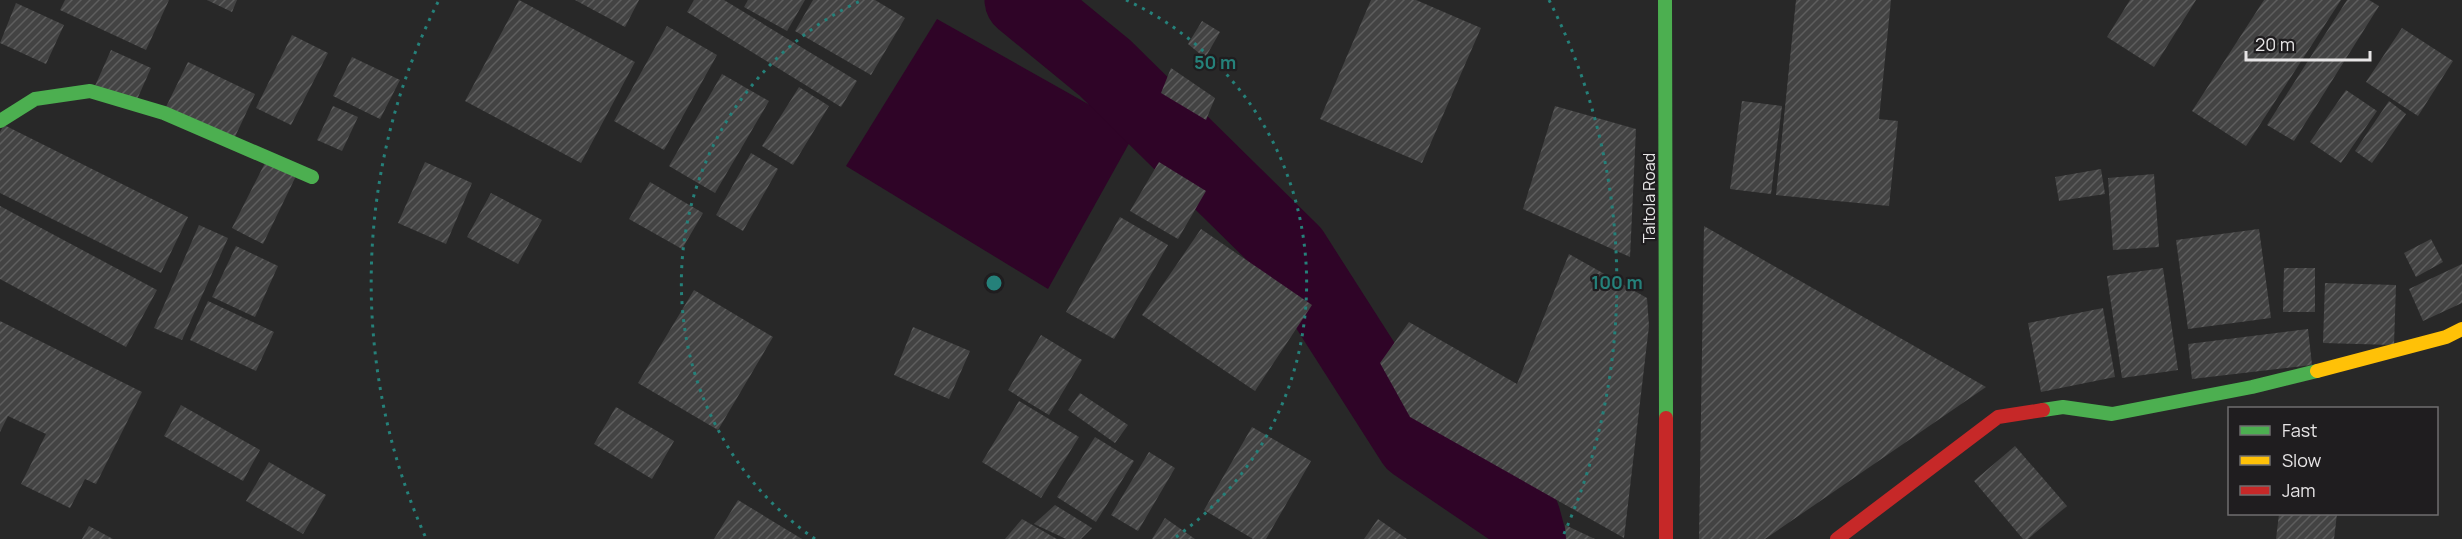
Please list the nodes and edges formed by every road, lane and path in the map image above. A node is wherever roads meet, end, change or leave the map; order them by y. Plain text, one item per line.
1 (1665, 0) edge
2 (0, 121) edge
3 (312, 177) dead end
4 (2462, 329) edge
5 (1666, 539) edge
6 (1837, 539) edge

1 - 5 street, Taltola Road
2 - 3 street
4 - 6 street

